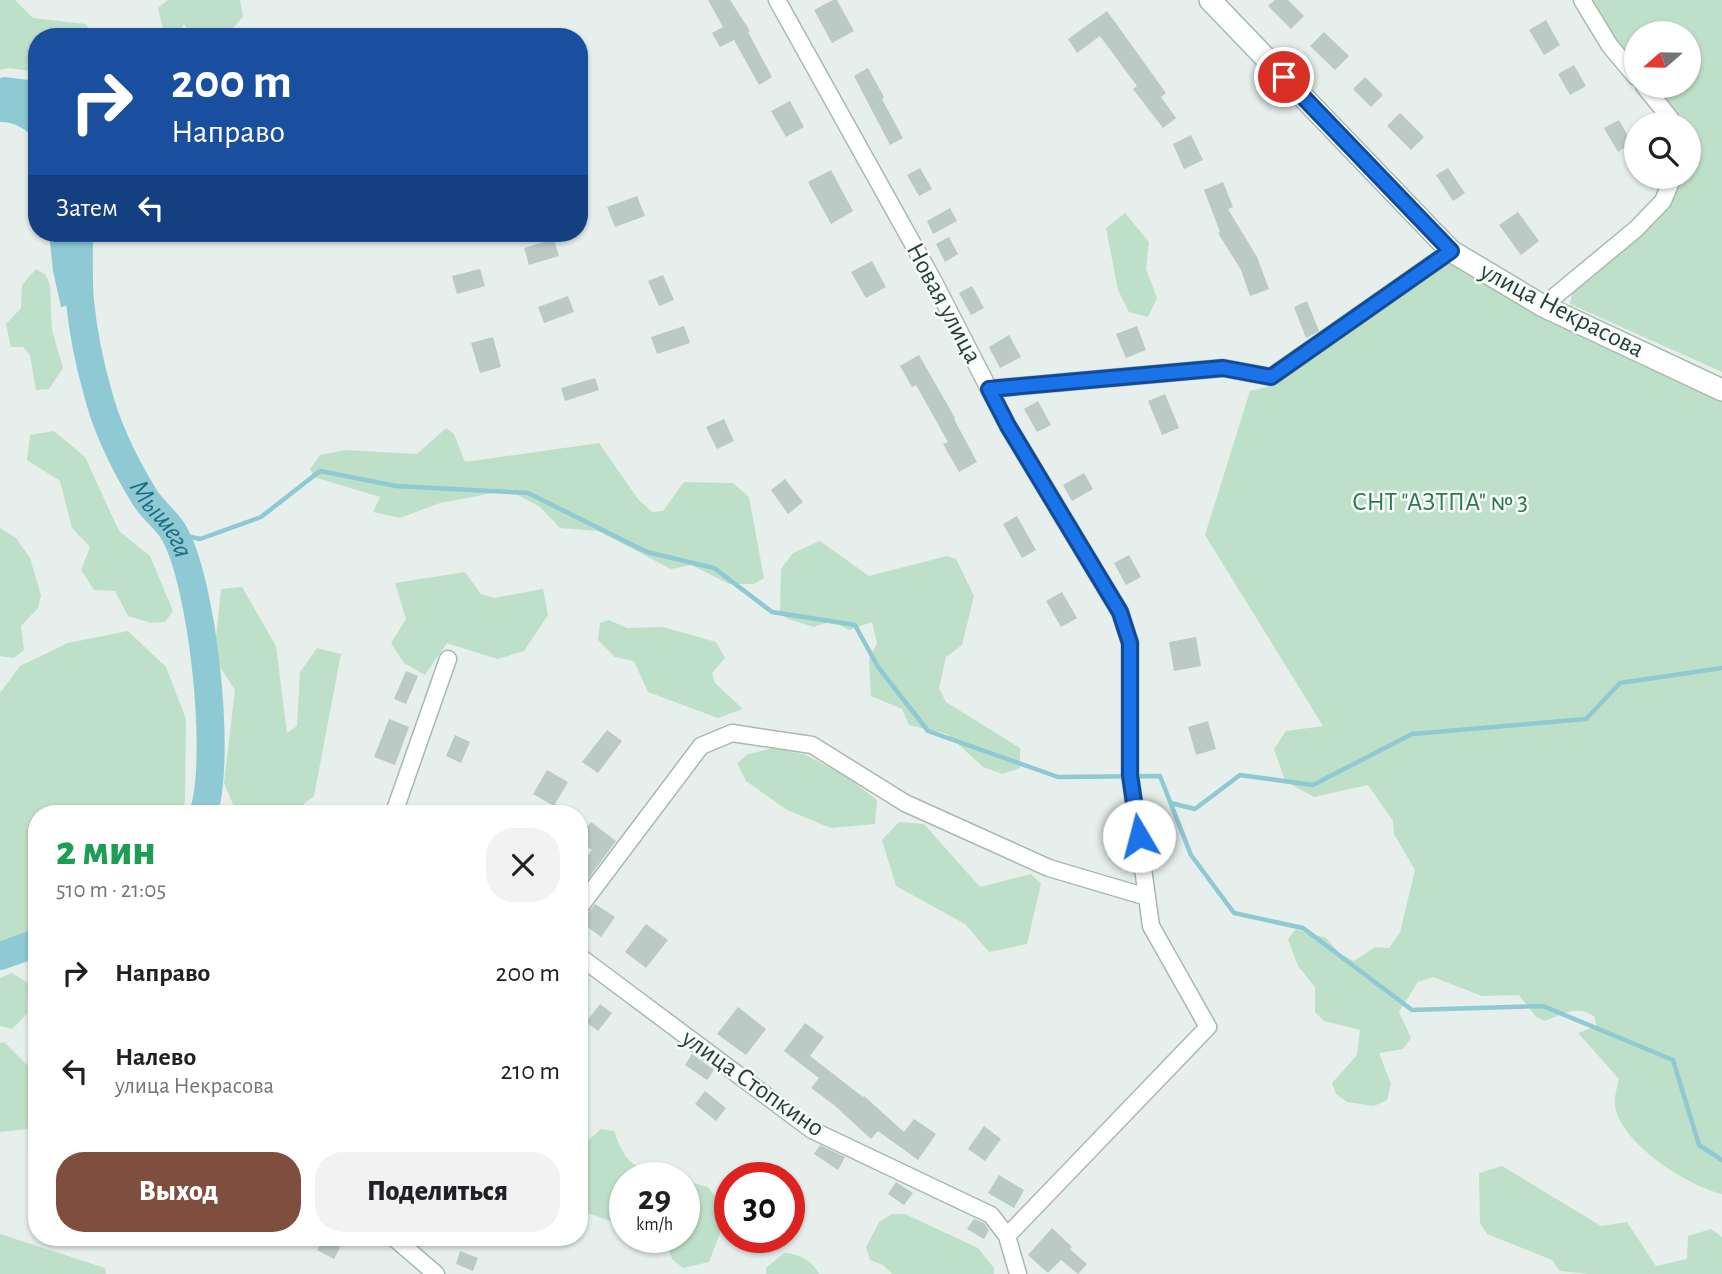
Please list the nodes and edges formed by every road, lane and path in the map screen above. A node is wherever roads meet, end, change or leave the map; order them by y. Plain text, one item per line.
1 (777, 0) edge
2 (1210, 0) edge
3 (1582, 0) edge
4 (1624, 63) edge
5 (1654, 98) edge
6 (1665, 112) edge
7 (1668, 189) edge
8 (1451, 251) junction
9 (1543, 306) junction
10 (989, 389) junction
11 (1722, 390) edge
12 (448, 659) dead end
13 (398, 805) edge
14 (588, 896) edge
15 (1147, 897) junction
16 (588, 963) edge
17 (1007, 1236) junction
18 (403, 1246) edge
19 (436, 1274) edge
20 (1018, 1274) edge

1 - 10 street, Новая улица
2 - 8 main road, улица Некрасова
3 - 4 street
5 - 6 street
7 - 9 street
8 - 9 main road, улица Некрасова
8 - 10 street
9 - 11 main road, улица Некрасова
10 - 15 street, Новая улица
12 - 13 street
14 - 15 street
15 - 17 street, Новая улица
16 - 17 street, улица Стопкино
17 - 20 street
18 - 19 street

